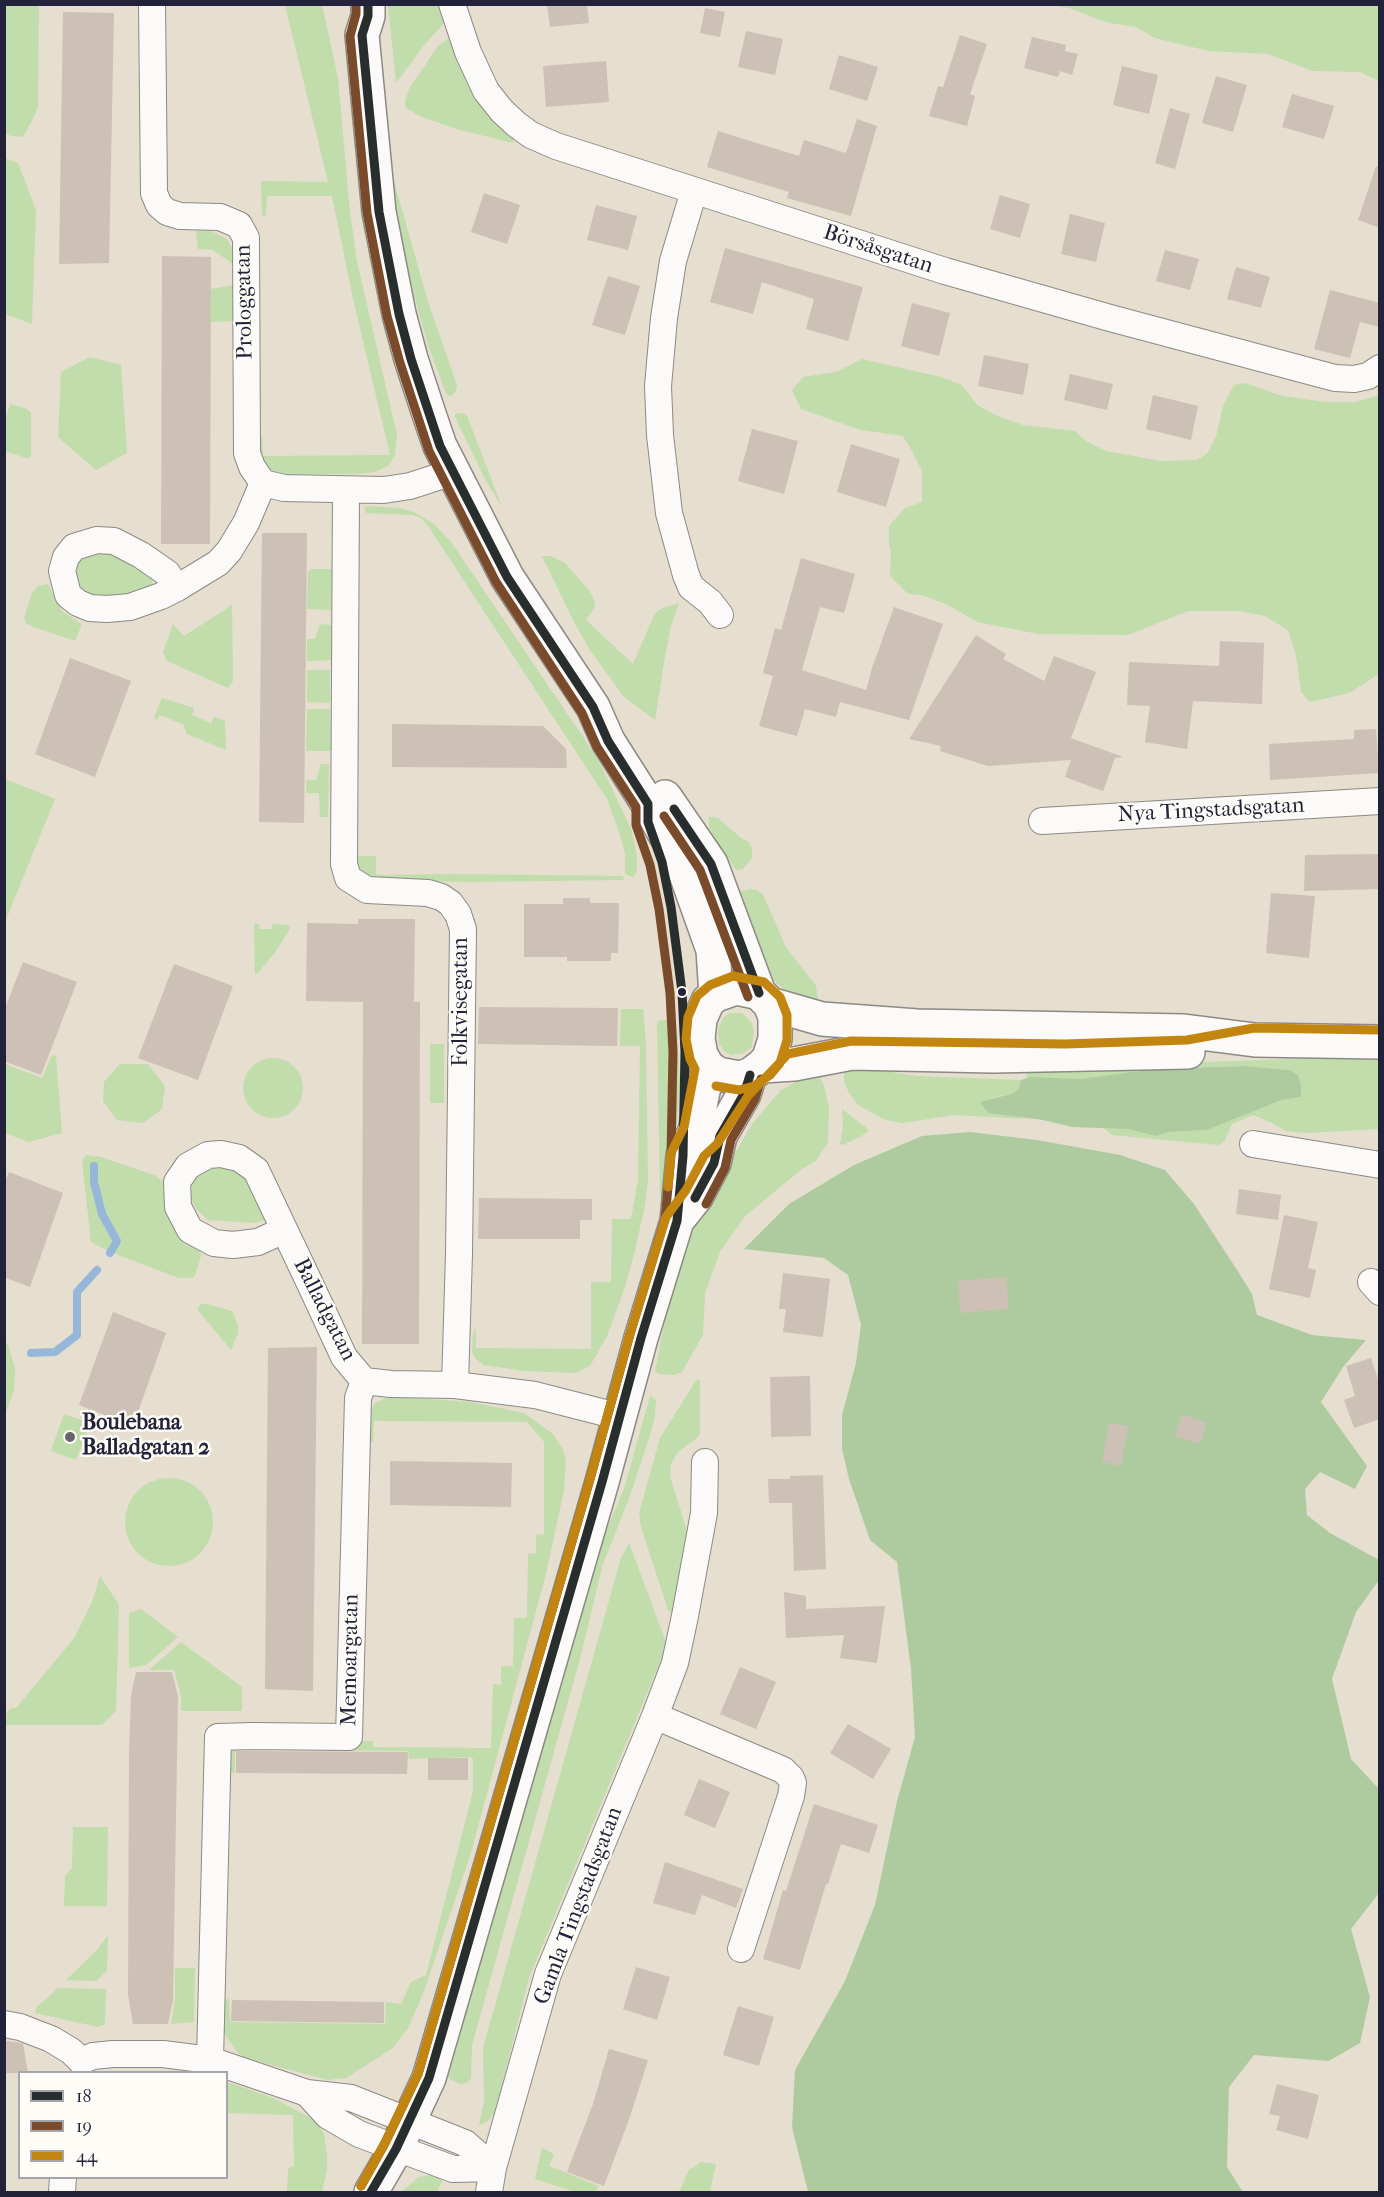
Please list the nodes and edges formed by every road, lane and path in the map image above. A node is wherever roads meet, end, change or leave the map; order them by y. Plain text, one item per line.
1 (152, 4) edge
2 (345, 4) edge
3 (452, 4) edge
4 (365, 20) edge
5 (694, 191) junction
6 (1380, 368) edge
7 (453, 472) junction
8 (264, 483) junction
9 (346, 490) junction
10 (177, 588) dead end
11 (720, 615) dead end
12 (593, 707) junction
13 (1380, 801) edge
14 (1042, 821) dead end
15 (716, 995) junction
16 (764, 999) junction
17 (1255, 1040) junction
18 (1380, 1042) edge
19 (794, 1064) junction
20 (708, 1067) junction
21 (756, 1071) junction
22 (1253, 1144) dead end
23 (714, 1163) junction
24 (1380, 1165) edge
25 (677, 1221) junction
26 (284, 1230) dead end
27 (364, 1381) junction
28 (455, 1385) junction
29 (621, 1417) junction
30 (705, 1462) dead end
31 (655, 1716) junction
32 (741, 1949) dead end
33 (4, 2024) edge
34 (210, 2060) junction
35 (75, 2067) edge
36 (403, 2134) junction
37 (491, 2180) edge
38 (371, 2193) edge

1 - 8 street, Prologgatan
2 - 4 street
3 - 5 street, Börsåsgatan
4 - 7 street
5 - 6 street, Börsåsgatan
5 - 11 street
7 - 9 street
7 - 12 street
8 - 9 street
8 - 10 street
9 - 28 street, Folkvisegatan
12 - 15 street
12 - 16 street
13 - 14 street, Nya Tingstadsgatan
15 - 16 street
15 - 20 street
16 - 17 street
16 - 21 street
17 - 18 street
17 - 19 street
19 - 21 street
19 - 23 street
20 - 21 street
20 - 25 street
21 - 23 street
22 - 24 street
23 - 25 street
25 - 29 street
26 - 27 street, Balladgatan
27 - 28 street, Balladgatan
27 - 34 street, Memoargatan
28 - 29 street, Balladgatan
29 - 36 street
30 - 31 street, Gamla Tingstadsgatan
31 - 32 street
31 - 37 street, Gamla Tingstadsgatan
33 - 35 street
34 - 35 street
34 - 36 street
36 - 37 street
36 - 38 street

